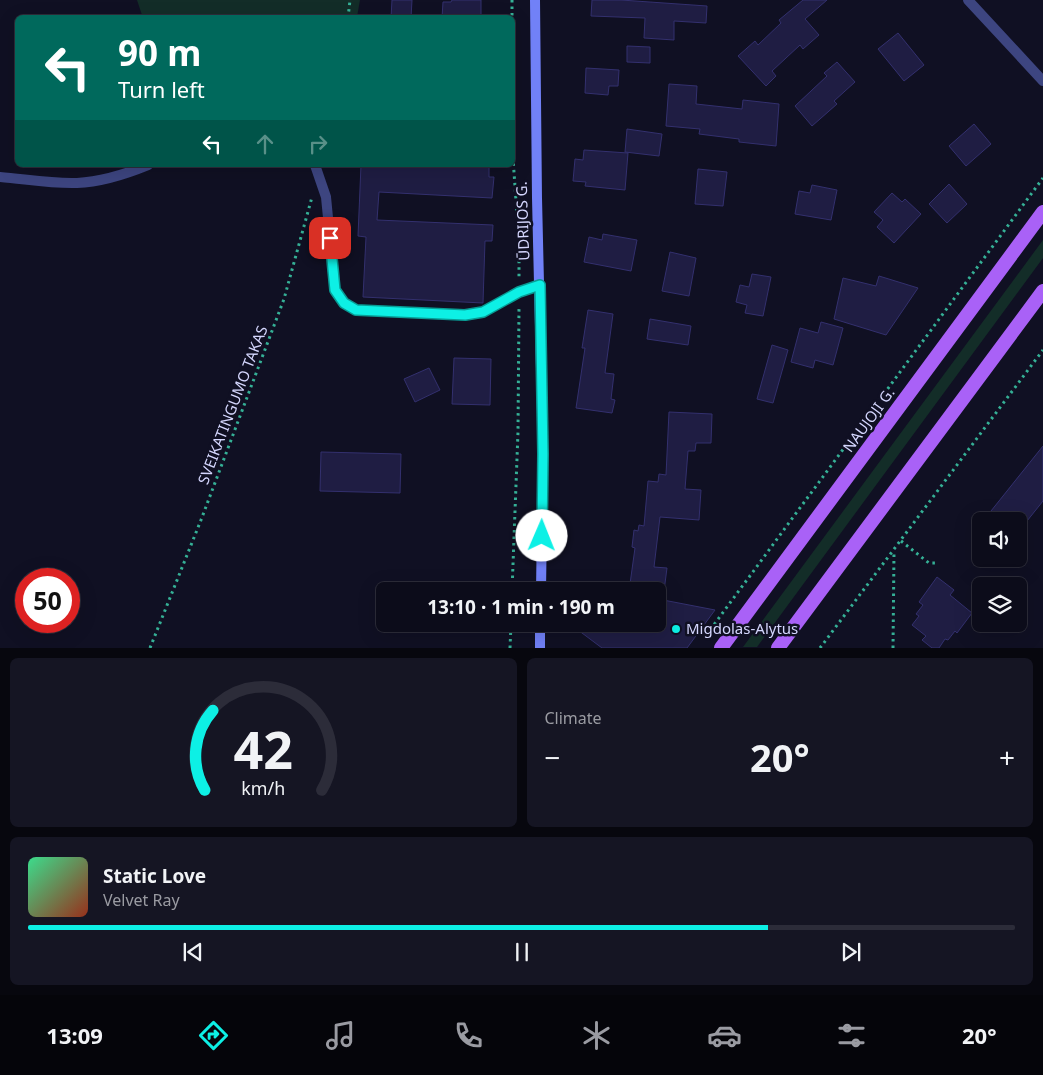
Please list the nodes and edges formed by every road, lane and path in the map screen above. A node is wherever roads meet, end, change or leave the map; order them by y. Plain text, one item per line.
1 (350, 0) edge
2 (512, 0) edge
3 (535, 0) edge
4 (968, 0) edge
5 (348, 15) edge
6 (512, 15) edge
7 (1043, 81) edge
8 (142, 167) edge
9 (514, 167) edge
10 (317, 169) edge
11 (0, 176) edge
12 (1043, 178) edge
13 (1043, 212) edge
14 (540, 285) junction
15 (1043, 291) edge
16 (519, 292) junction
17 (1043, 350) edge
18 (902, 541) junction
19 (894, 550) junction
20 (937, 563) dead end
21 (512, 582) edge
22 (541, 582) edge
23 (713, 626) dead end
24 (511, 632) edge
25 (540, 632) edge
26 (782, 646) edge
27 (150, 648) edge
28 (510, 648) edge
29 (540, 648) edge
30 (721, 648) edge
31 (820, 648) edge
32 (893, 648) edge

1 - 5 path
2 - 6 path
3 - 14 main road, ŪDRIJOS G.
4 - 7 street
8 - 11 street
9 - 16 path
10 - 16 street
10 - 27 path, SVEIKATINGUMO TAKAS
12 - 23 path
13 - 30 main road, NAUJOJI G.
14 - 16 street
14 - 22 main road, ŪDRIJOS G.
15 - 26 main road
16 - 21 path
17 - 18 path
18 - 19 path
18 - 20 path
19 - 31 path
19 - 32 path
24 - 28 path
25 - 29 main road

